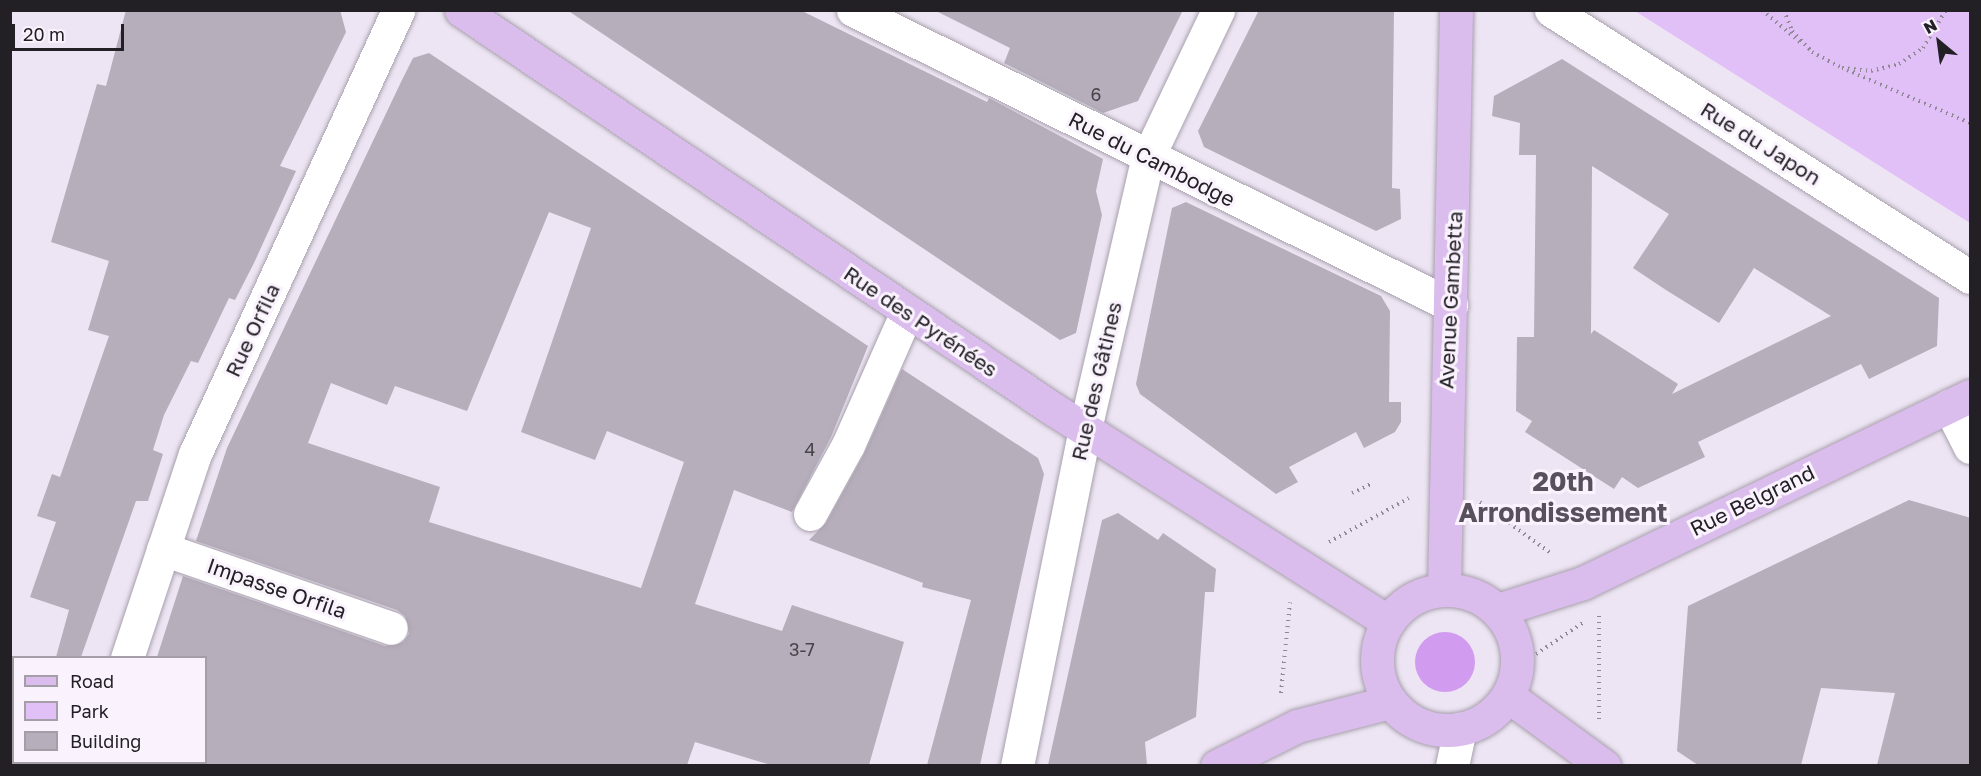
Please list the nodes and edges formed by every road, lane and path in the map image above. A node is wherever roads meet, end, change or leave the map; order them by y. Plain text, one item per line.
1 (399, 10) edge
2 (462, 10) edge
3 (853, 10) edge
4 (1218, 10) edge
5 (1456, 10) edge
6 (1551, 10) edge
7 (1762, 10) edge
8 (1784, 10) edge
9 (1946, 10) edge
10 (1812, 52) junction
11 (1842, 68) junction
12 (1971, 123) edge
13 (1148, 157) junction
14 (1971, 277) edge
15 (1451, 305) junction
16 (907, 312) junction
17 (1960, 401) edge
18 (1085, 429) junction
19 (1971, 447) edge
20 (1371, 484) dead end
21 (1352, 493) dead end
22 (1412, 496) dead end
23 (1471, 496) dead end
24 (810, 514) dead end
25 (1322, 546) dead end
26 (163, 549) junction
27 (1556, 557) dead end
28 (1444, 589) junction
29 (1290, 596) dead end
30 (1498, 610) junction
31 (1598, 614) dead end
32 (1388, 622) junction
33 (1600, 626) dead end
34 (391, 628) dead end
35 (127, 656) edge
36 (1513, 681) junction
37 (1281, 696) dead end
38 (1390, 702) junction
39 (1599, 728) dead end
40 (1460, 729) junction
41 (1017, 765) edge
42 (1217, 765) edge
43 (1452, 765) edge
44 (1604, 765) edge

1 - 26 street, Rue Orfila
2 - 16 main road, Rue des Pyrénées
3 - 13 street, Rue du Cambodge
4 - 13 street, Rue des Gâtines
5 - 15 main road, Avenue Gambetta
6 - 14 street, Rue du Japon
7 - 10 path
8 - 10 path
9 - 11 path
10 - 11 path
11 - 12 path
13 - 15 street, Rue du Cambodge
13 - 18 street, Rue des Gâtines
15 - 28 main road, Avenue Gambetta
16 - 18 main road, Rue des Pyrénées
16 - 24 street
17 - 19 street
17 - 30 main road, Rue Belgrand
18 - 32 main road, Rue des Pyrénées
18 - 41 street, Rue des Gâtines
20 - 21 path
22 - 25 path
23 - 27 path
26 - 34 street, Impasse Orfila
26 - 35 street, Rue Orfila
28 - 30 main road
28 - 32 main road
29 - 37 path
30 - 36 main road
31 - 36 path
32 - 38 main road
33 - 39 path
36 - 40 main road
36 - 44 main road
38 - 40 main road
38 - 42 main road
40 - 43 street

